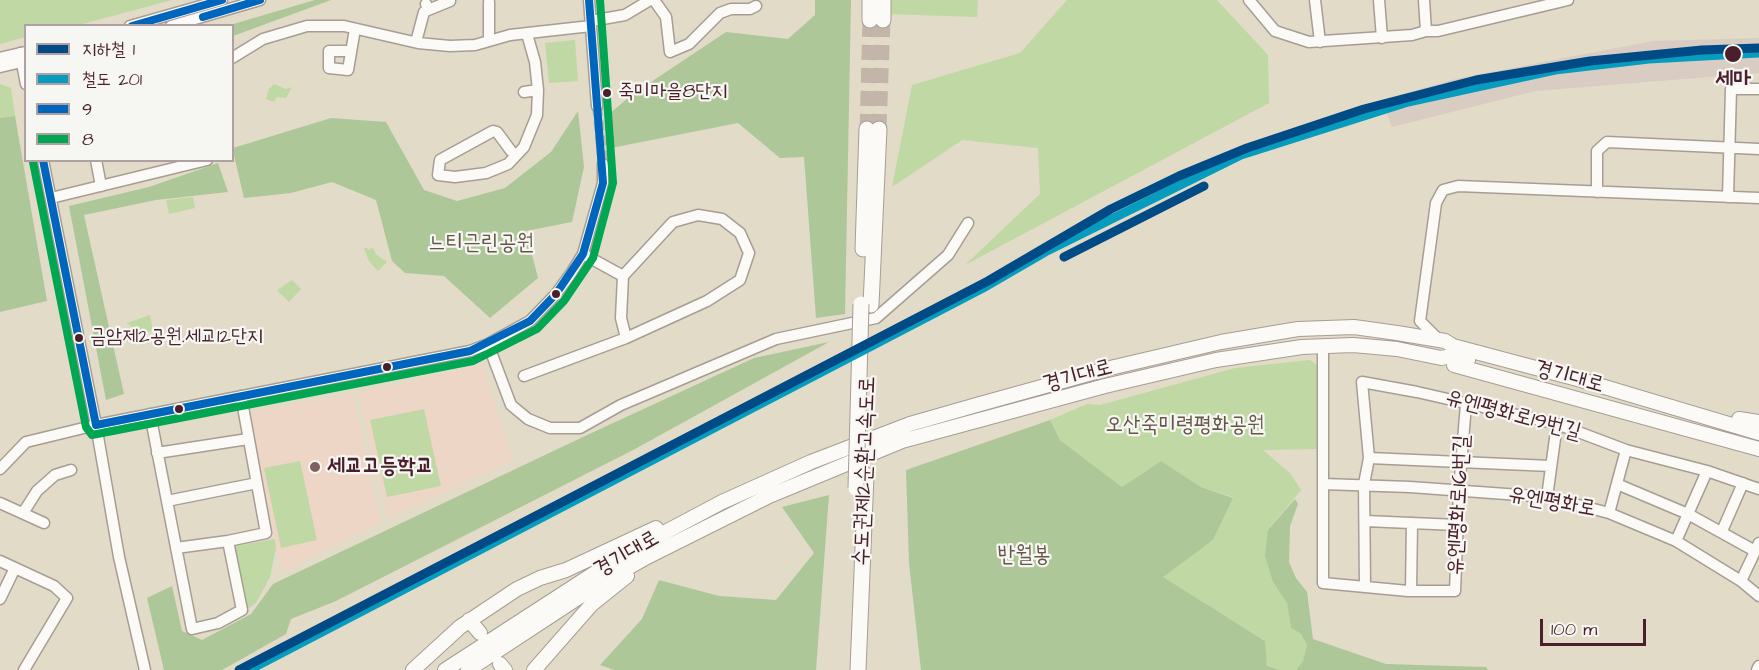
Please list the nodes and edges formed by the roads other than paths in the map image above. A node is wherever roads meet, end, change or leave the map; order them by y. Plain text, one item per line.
1 (222, 0) edge
2 (260, 0) edge
3 (589, 0) edge
4 (652, 0) edge
5 (870, 0) edge
6 (883, 0) edge
7 (1249, 0) edge
8 (1315, 0) edge
9 (1379, 0) edge
10 (1424, 0) edge
11 (1568, 0) edge
12 (450, 1) edge
13 (489, 2) dead end
14 (756, 6) dead end
15 (193, 23) edge
16 (137, 24) edge
17 (591, 24) junction
18 (356, 29) junction
19 (1426, 31) junction
20 (527, 34) junction
21 (1382, 38) junction
22 (489, 40) junction
23 (416, 42) junction
24 (1320, 42) junction
25 (351, 51) dead end
26 (0, 57) edge
27 (23, 57) edge
28 (234, 57) edge
29 (0, 68) edge
30 (1759, 89) edge
31 (538, 90) junction
32 (524, 92) dead end
33 (597, 106) tunnel mouth
34 (873, 129) tunnel mouth
35 (1729, 147) junction
36 (1759, 149) edge
37 (511, 151) dead end
38 (43, 162) edge
39 (96, 162) edge
40 (199, 162) edge
41 (603, 164) tunnel mouth
42 (101, 186) junction
43 (1597, 192) junction
44 (1728, 197) junction
45 (51, 198) junction
46 (1759, 198) edge
47 (969, 223) dead end
48 (583, 254) junction
49 (623, 276) junction
50 (866, 305) junction
51 (1420, 321) junction
52 (1398, 333) junction
53 (626, 338) junction
54 (1442, 341) junction
55 (488, 344) junction
56 (1323, 346) junction
57 (1441, 358) junction
58 (524, 376) dead end
59 (241, 396) junction
60 (1466, 404) junction
61 (150, 414) junction
62 (1759, 423) edge
63 (1557, 424) junction
64 (96, 425) junction
65 (1759, 433) edge
66 (248, 439) junction
67 (1759, 441) edge
68 (1626, 450) junction
69 (1759, 451) edge
70 (157, 453) junction
71 (1369, 458) junction
72 (1463, 463) junction
73 (1551, 466) junction
74 (0, 469) edge
75 (71, 470) dead end
76 (1707, 471) junction
77 (257, 483) junction
78 (1743, 483) junction
79 (1323, 484) junction
80 (1364, 484) junction
81 (1617, 484) junction
82 (1759, 489) edge
83 (1459, 490) junction
84 (1547, 497) junction
85 (166, 501) junction
86 (0, 503) edge
87 (23, 513) junction
88 (1610, 513) junction
89 (1688, 514) junction
90 (697, 515) junction
91 (1365, 521) junction
92 (44, 523) dead end
93 (1412, 523) junction
94 (1457, 525) junction
95 (1722, 531) junction
96 (228, 541) junction
97 (1676, 541) junction
98 (1757, 547) edge
99 (176, 548) junction
100 (0, 561) edge
101 (638, 562) junction
102 (15, 567) junction
103 (1741, 581) junction
104 (1365, 587) junction
105 (1411, 591) junction
106 (1759, 596) edge
107 (0, 599) edge
108 (470, 620) junction
109 (480, 633) dead end
110 (24, 670) edge
111 (145, 670) edge
112 (413, 670) edge
113 (445, 670) edge
114 (468, 670) edge
115 (534, 670) edge
116 (848, 670) edge
117 (860, 670) edge

1 - 16 street
2 - 15 street
3 - 17 street
4 - 14 street
4 - 17 street
5 - 6 highway
7 - 24 street
8 - 24 street
9 - 21 street
10 - 19 street
11 - 19 street
12 - 23 street
13 - 22 street
17 - 20 street
17 - 33 street
18 - 23 street
18 - 25 street
18 - 28 street
19 - 21 street
20 - 22 street
20 - 31 street
21 - 24 street
22 - 23 street
26 - 27 street
27 - 29 street
30 - 35 street
31 - 32 street
31 - 37 street
34 - 50 highway, 수도권제2순환고속도로
35 - 36 street
35 - 43 street
35 - 44 street
38 - 45 street
39 - 42 street
40 - 42 street
41 - 48 street
42 - 45 street
43 - 44 street
43 - 51 street
44 - 46 street
45 - 64 street
47 - 55 street
48 - 49 street
48 - 55 street
49 - 53 street
49 - 53 street
50 - 116 highway, 수도권제2순환고속도로, bridge
50 - 117 highway, 수도권제2순환고속도로
51 - 52 street
51 - 54 street
52 - 54 main road, 경기대로
52 - 90 main road, 경기대로
53 - 58 street
54 - 62 main road
54 - 65 main road, 경기대로
55 - 59 street
56 - 57 main road, 경기대로
56 - 79 street
56 - 101 main road, 경기대로
57 - 67 main road, 경기대로
57 - 69 main road
59 - 61 street
59 - 66 street
60 - 63 street, 유엔평화로19번길
60 - 71 street, 유엔평화로19번길
60 - 72 street, 유엔평화로16번길
61 - 64 street
61 - 70 street
63 - 68 street, 유엔평화로19번길
63 - 73 street
64 - 74 street
64 - 111 street
66 - 70 street
66 - 77 street
68 - 76 street, 유엔평화로19번길
68 - 81 street
70 - 85 street
71 - 72 street
71 - 80 street, 유엔평화로19번길
72 - 73 street
72 - 83 street, 유엔평화로16번길
73 - 84 street
75 - 87 street
76 - 78 street, 유엔평화로19번길
76 - 89 street
77 - 85 street
77 - 96 street
78 - 82 street, 유엔평화로19번길
78 - 95 street
79 - 80 street, 유엔평화로
79 - 104 street, 유엔평화로16번길
80 - 83 street, 유엔평화로
80 - 91 street, 유엔평화로19번길
81 - 88 street
81 - 89 street
83 - 84 street, 유엔평화로
83 - 94 street, 유엔평화로16번길
84 - 88 street, 유엔평화로
85 - 99 street
86 - 87 street
87 - 92 street
88 - 97 street, 유엔평화로
89 - 95 street
89 - 97 street
90 - 108 main road
90 - 113 main road, 경기대로
91 - 93 street
91 - 104 street, 유엔평화로19번길
93 - 94 street
93 - 105 street
94 - 105 street, 유엔평화로16번길
95 - 98 street
96 - 99 street
96 - 99 street
97 - 103 street, 유엔평화로
98 - 103 street
100 - 102 street
101 - 114 main road, 경기대로
101 - 115 main road
102 - 107 street
102 - 110 street
103 - 106 street, 유엔평화로
104 - 105 street, 유엔평화로16번길
108 - 109 main road
108 - 112 main road

